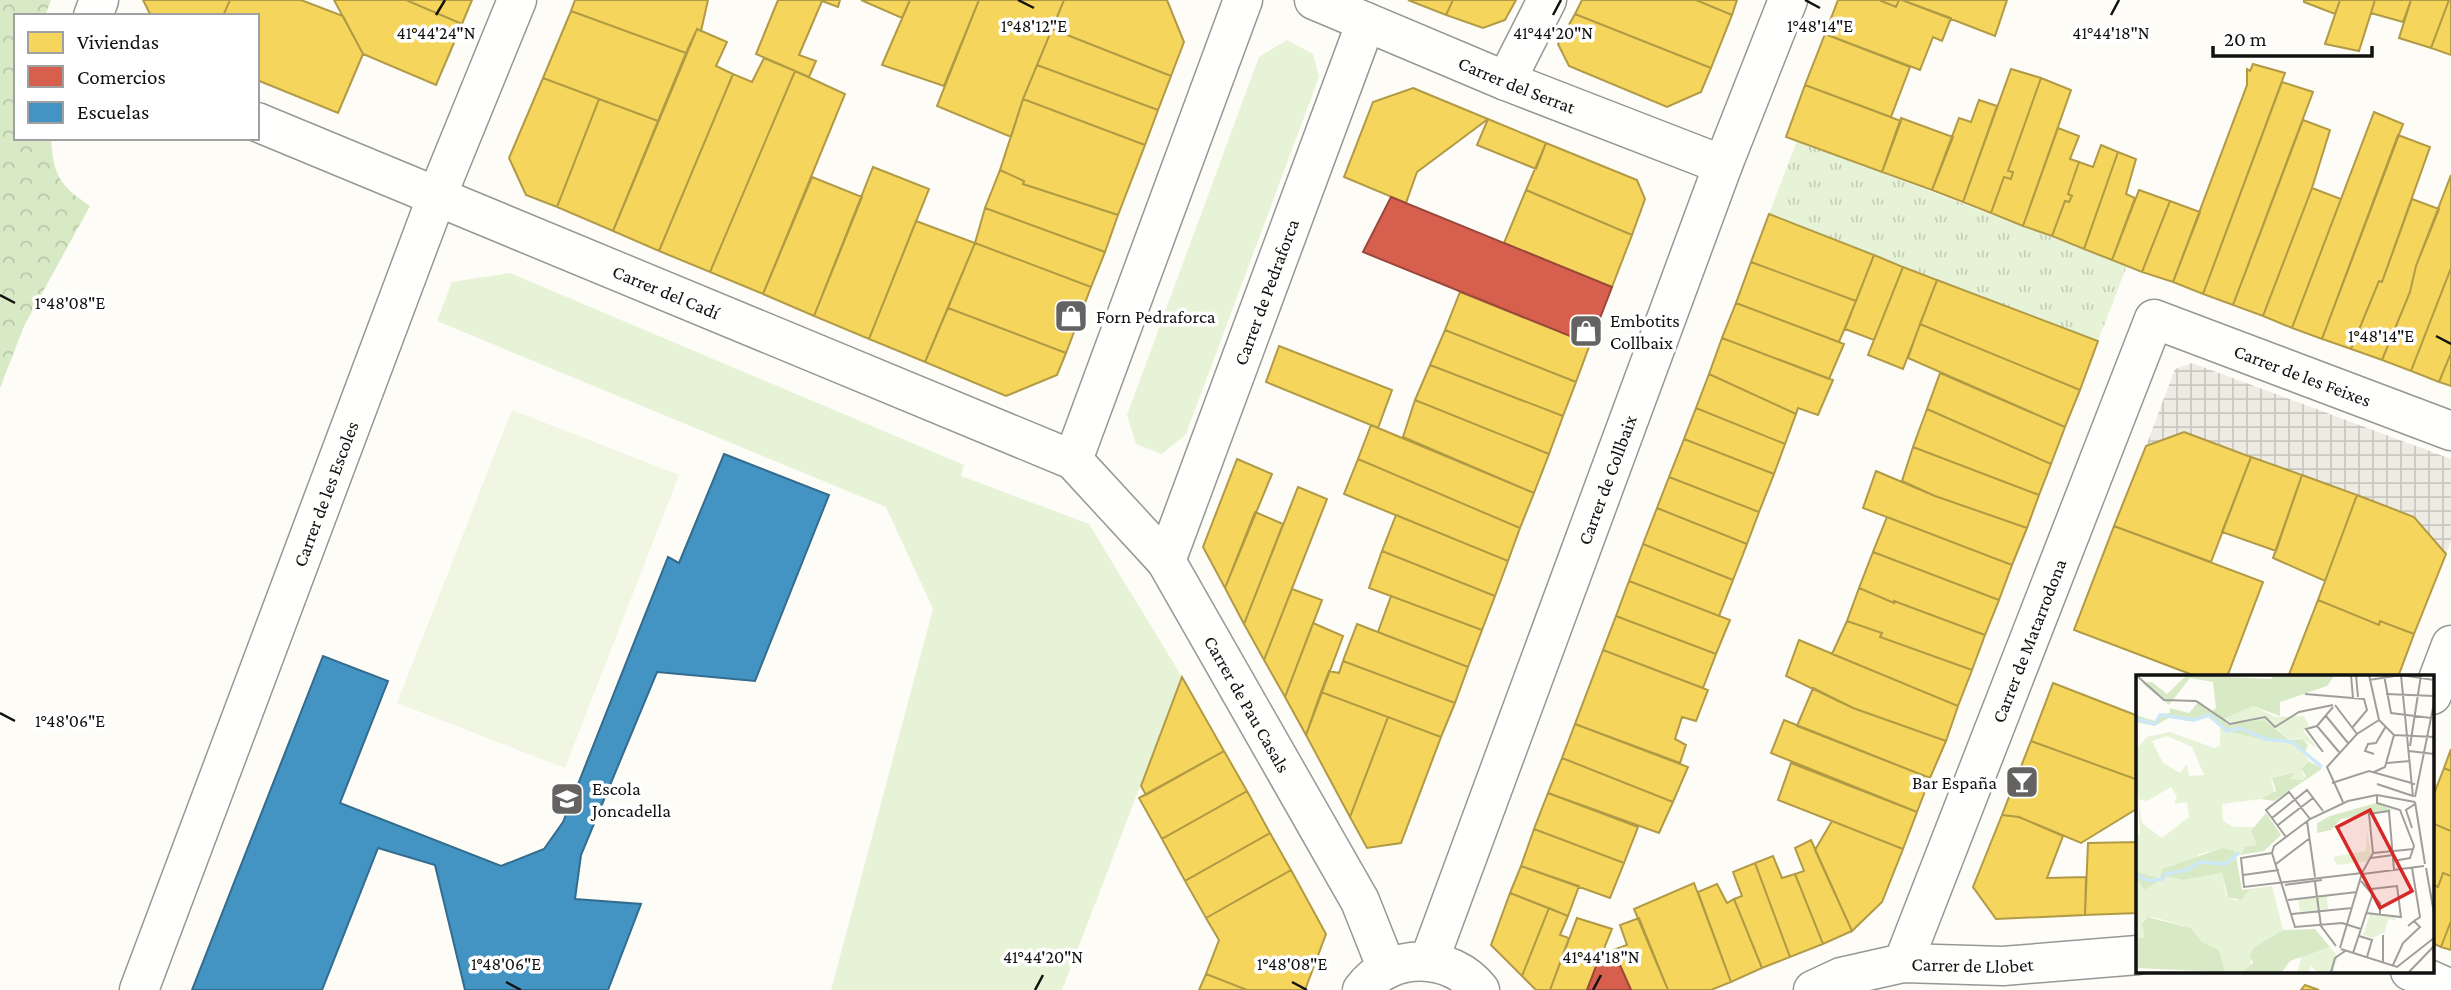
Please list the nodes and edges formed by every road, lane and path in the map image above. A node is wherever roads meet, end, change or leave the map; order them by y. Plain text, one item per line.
1 (517, 0) edge
2 (1244, 0) edge
3 (1314, 0) edge
4 (1547, 0) edge
5 (1788, 0) edge
6 (1366, 22) junction
7 (1506, 80) junction
8 (259, 123) edge
9 (1723, 165) junction
10 (437, 196) junction
11 (2154, 319) joint
12 (2451, 431) edge
13 (1073, 460) junction
14 (1166, 561) junction
15 (2451, 645) edge
16 (2434, 690) edge
17 (2136, 955) edge
18 (1429, 961) junction
19 (1903, 963) junction
20 (2412, 972) edge
21 (2015, 978) edge
22 (1375, 980) edge
23 (2451, 989) edge
24 (139, 990) edge
25 (1480, 990) edge
26 (1813, 990) edge

1 - 10 street, Carrer de les Escoles
2 - 13 street
3 - 6 street, Carrer del Serrat
4 - 7 street
5 - 9 street, Carrer de Collbaix
6 - 7 street, Carrer del Serrat
6 - 14 street, Carrer de Pedraforca
7 - 9 street, Carrer del Serrat
8 - 10 street, Carrer del Cadí
9 - 18 street, Carrer de Collbaix
10 - 13 street, Carrer del Cadí
10 - 24 street, Carrer de les Escoles
11 - 12 street, Carrer de les Feixes
11 - 19 street, Carrer de Matarrodona
13 - 14 street, Carrer de Pau Casals
14 - 22 street, Carrer de Pau Casals
15 - 16 street
17 - 21 street, Carrer de Llobet
18 - 22 street
18 - 25 street
19 - 21 street, Carrer de Llobet
19 - 26 street, Carrer de Llobet
20 - 23 street

